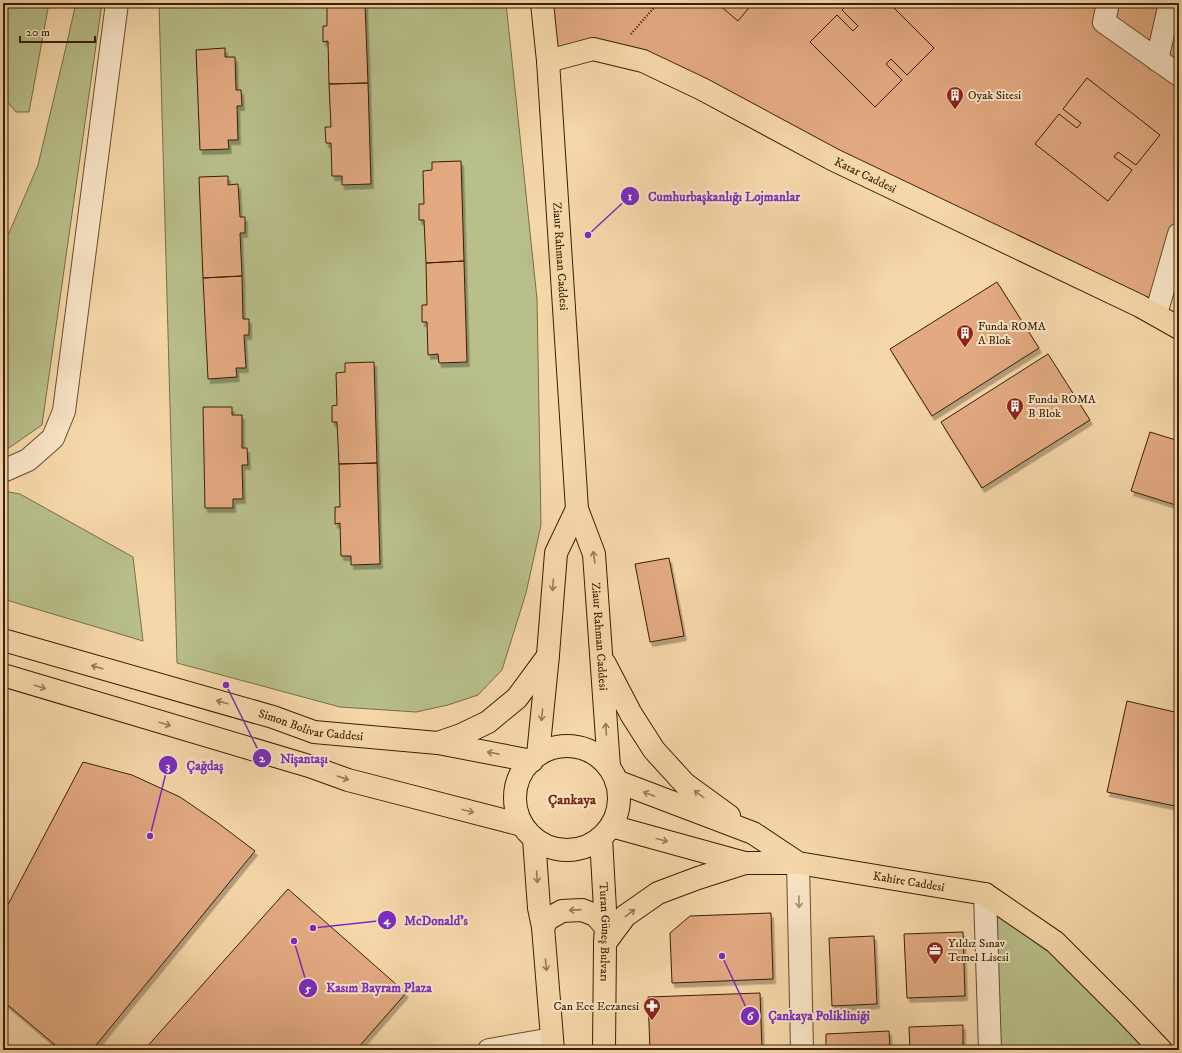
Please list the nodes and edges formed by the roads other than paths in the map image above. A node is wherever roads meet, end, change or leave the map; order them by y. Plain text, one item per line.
1 (117, 3) edge
2 (542, 3) edge
3 (1108, 3) edge
4 (1170, 3) edge
5 (1157, 60) junction
6 (548, 61) junction
7 (1179, 75) edge
8 (1179, 234) edge
9 (1156, 314) junction
10 (1179, 328) edge
11 (3, 471) edge
12 (576, 509) junction
13 (3, 640) edge
14 (548, 655) junction
15 (600, 655) junction
16 (3, 675) edge
17 (438, 743) junction
18 (535, 758) junction
19 (613, 774) junction
20 (528, 832) junction
21 (606, 832) junction
22 (753, 833) junction
23 (745, 863) junction
24 (798, 863) junction
25 (986, 894) junction
26 (543, 927) junction
27 (606, 935) junction
28 (553, 1045) edge
29 (489, 1050) edge
30 (604, 1050) edge
31 (802, 1050) edge
32 (990, 1050) edge
33 (1161, 1050) edge

1 - 11 street
2 - 6 main road, Ziaur Rahman Caddesi
3 - 5 street
4 - 5 street
5 - 7 street
6 - 9 main road, Katar Caddesi
6 - 12 main road, Ziaur Rahman Caddesi
8 - 9 street
9 - 10 main road, Katar Caddesi
12 -> 14 main road, Ziaur Rahman Caddesi
15 -> 12 main road, Ziaur Rahman Caddesi
17 -> 13 main road, Simon Bolivar Caddesi
14 - 17 main road
14 -> 18 main road, Ziaur Rahman Caddesi
19 -> 15 main road, Ziaur Rahman Caddesi
22 -> 15 main road
16 -> 20 main road
18 -> 17 main road, Simon Bolivar Caddesi
18 - 19 main road
18 - 20 main road
19 - 21 main road
22 -> 19 main road, Kahire Caddesi
20 - 21 main road
20 -> 26 main road
21 -> 23 main road
21 - 27 main road, Turan Güneş Bulvarı
22 - 24 main road, Kahire Caddesi
23 - 24 main road
27 -> 23 main road
24 - 25 main road, Kahire Caddesi
24 -> 31 street
25 - 32 street
25 - 33 main road, Kahire Caddesi
27 -> 26 main road
26 -> 28 main road
27 - 30 main road, Turan Güneş Bulvarı
28 - 29 street

